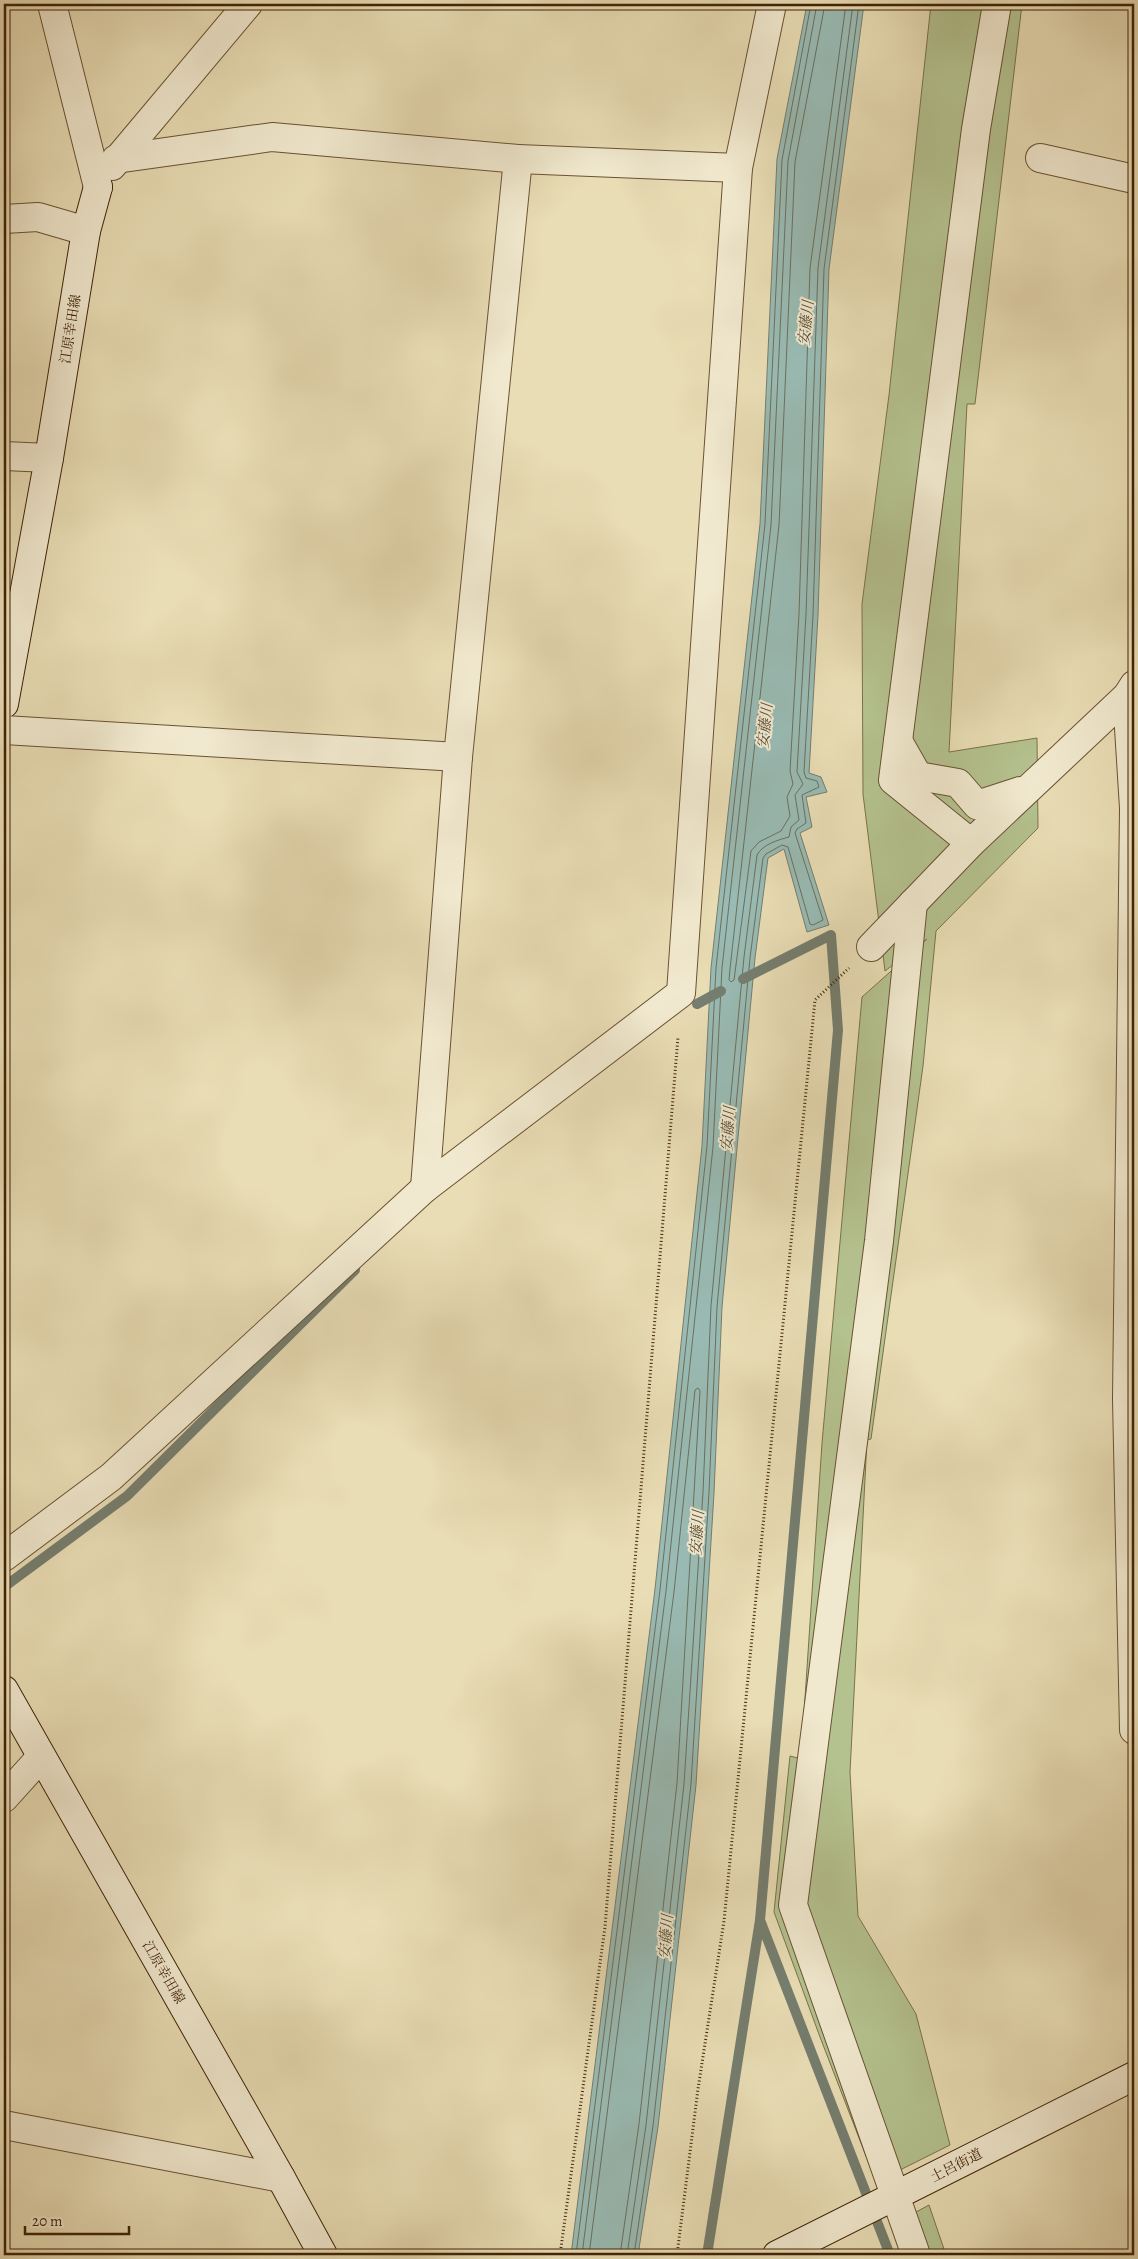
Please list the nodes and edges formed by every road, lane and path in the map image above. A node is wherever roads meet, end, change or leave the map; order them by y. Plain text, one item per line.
1 (52, 4) edge
2 (248, 4) edge
3 (772, 4) edge
4 (997, 4) edge
5 (1040, 158) dead end
6 (518, 159) junction
7 (116, 160) junction
8 (738, 168) junction
9 (1134, 179) edge
10 (98, 186) junction
11 (4, 219) edge
12 (86, 231) junction
13 (4, 456) edge
14 (49, 458) junction
15 (1130, 690) edge
16 (4, 704) edge
17 (4, 730) edge
18 (898, 741) junction
19 (458, 758) junction
20 (1029, 788) junction
21 (1134, 808) edge
22 (971, 843) junction
23 (913, 903) junction
24 (871, 947) joint
25 (682, 993) junction
26 (425, 1188) junction
27 (1130, 1399) edge
28 (4, 1558) edge
29 (4, 1690) edge
30 (1134, 1730) edge
31 (41, 1757) junction
32 (4, 1798) edge
33 (1134, 2076) edge
34 (4, 2125) edge
35 (281, 2178) junction
36 (323, 2255) edge
37 (560, 2255) edge
38 (677, 2255) edge
39 (777, 2255) edge
40 (916, 2255) edge

1 - 10 street
2 - 7 street, 江原幸田線
3 - 8 street
4 - 18 street
5 - 9 street
6 - 7 street
6 - 8 street
6 - 19 street
7 - 10 street, 江原幸田線
8 - 25 street
10 - 12 street, 江原幸田線
11 - 12 street
12 - 14 street, 江原幸田線
13 - 14 street
14 - 16 street, 江原幸田線
15 - 20 street
15 - 21 street
17 - 19 street
18 - 20 street
18 - 22 street
19 - 26 street
20 - 22 street
21 - 27 street
22 - 23 street
23 - 24 street
23 - 40 street
24 - 38 path
25 - 26 street
25 - 37 path
26 - 28 street
27 - 30 street
29 - 31 street, 江原幸田線
31 - 32 street
31 - 35 street, 江原幸田線
33 - 39 street, 土呂街道
34 - 35 street
35 - 36 street, 江原幸田線

